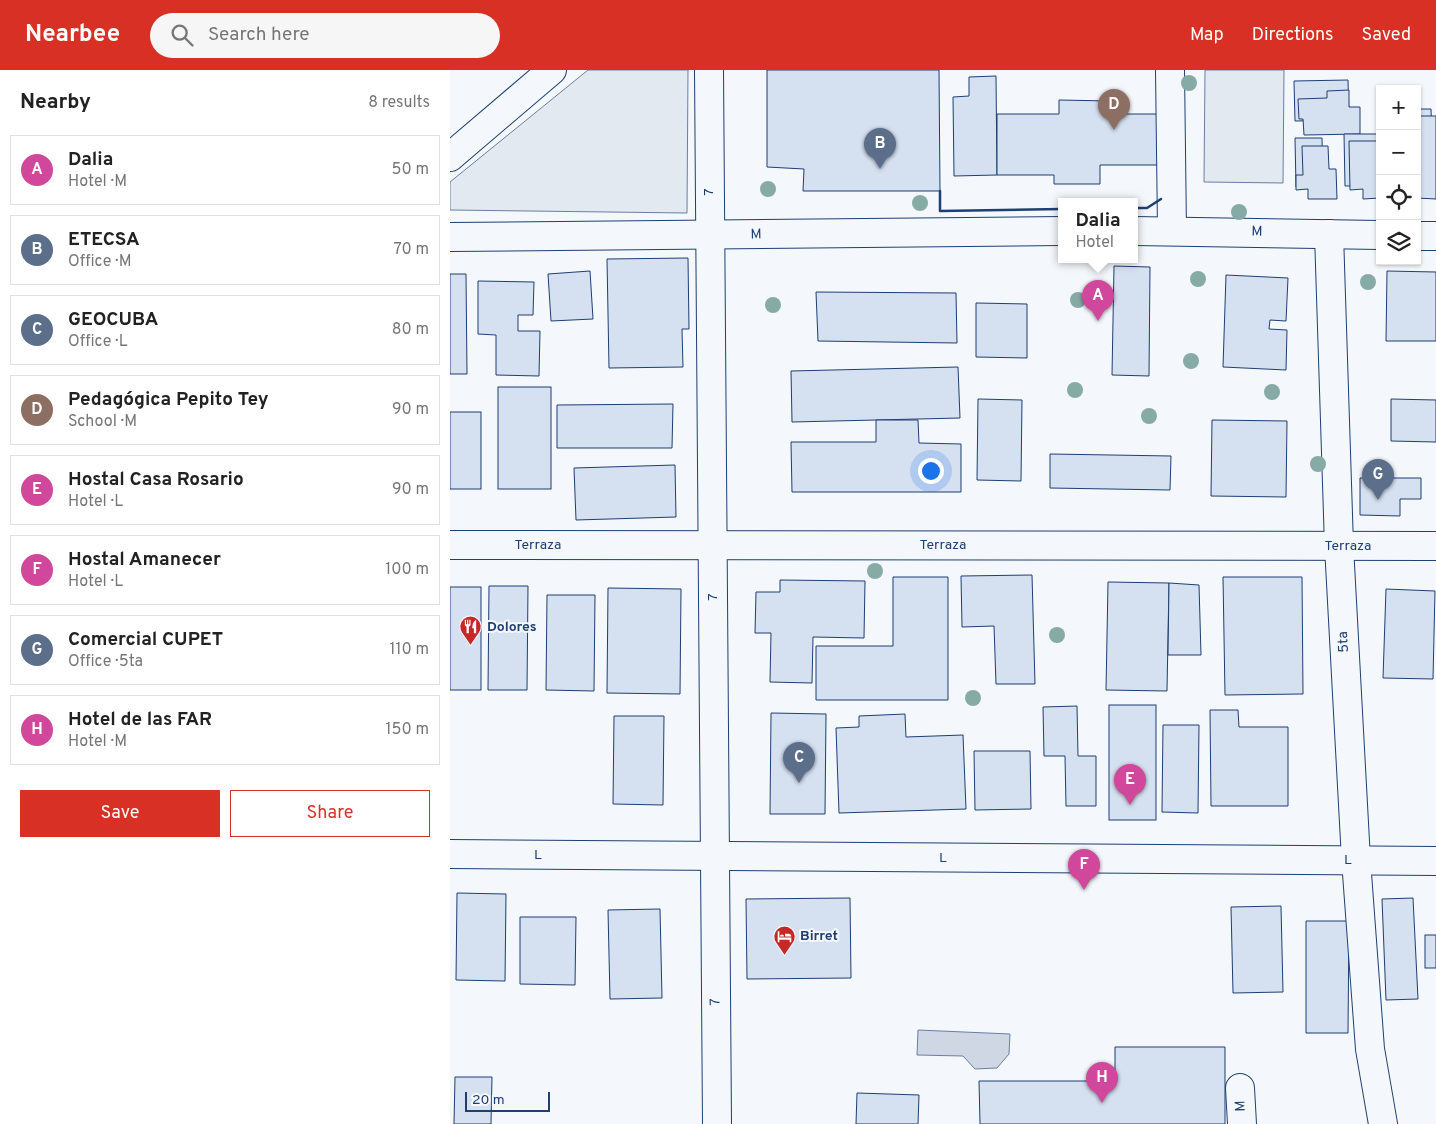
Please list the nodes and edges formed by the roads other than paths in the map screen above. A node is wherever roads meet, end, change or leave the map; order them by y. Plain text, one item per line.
1 (552, 70) edge
2 (709, 70) edge
3 (1170, 70) edge
4 (450, 157) edge
5 (1172, 230) junction
6 (1058, 231) edge
7 (1138, 231) edge
8 (1329, 234) junction
9 (710, 235) junction
10 (1376, 235) edge
11 (1421, 236) edge
12 (1436, 236) edge
13 (450, 237) edge
14 (450, 545) edge
15 (712, 545) junction
16 (1339, 546) junction
17 (1436, 546) edge
18 (450, 854) edge
19 (715, 856) junction
20 (1356, 860) junction
21 (1436, 860) edge
22 (1240, 1088) dead end
23 (717, 1124) edge
24 (1242, 1124) edge
25 (1384, 1124) edge

1 - 4 street
2 - 9 street, 7
3 - 5 street
5 - 7 street, M
5 - 8 street, M
6 - 9 street, M
8 - 10 street, M
8 - 16 street, 5ta
9 - 13 street, M
9 - 15 street, 7
11 - 12 street
14 - 15 street, Terraza
15 - 16 street, Terraza
15 - 19 street, 7
16 - 17 street, Terraza
16 - 20 street, 5ta
18 - 19 street, L
19 - 20 street, L
19 - 23 street, 7
20 - 21 street, L
20 - 25 street, 5ta
22 - 24 street, M

